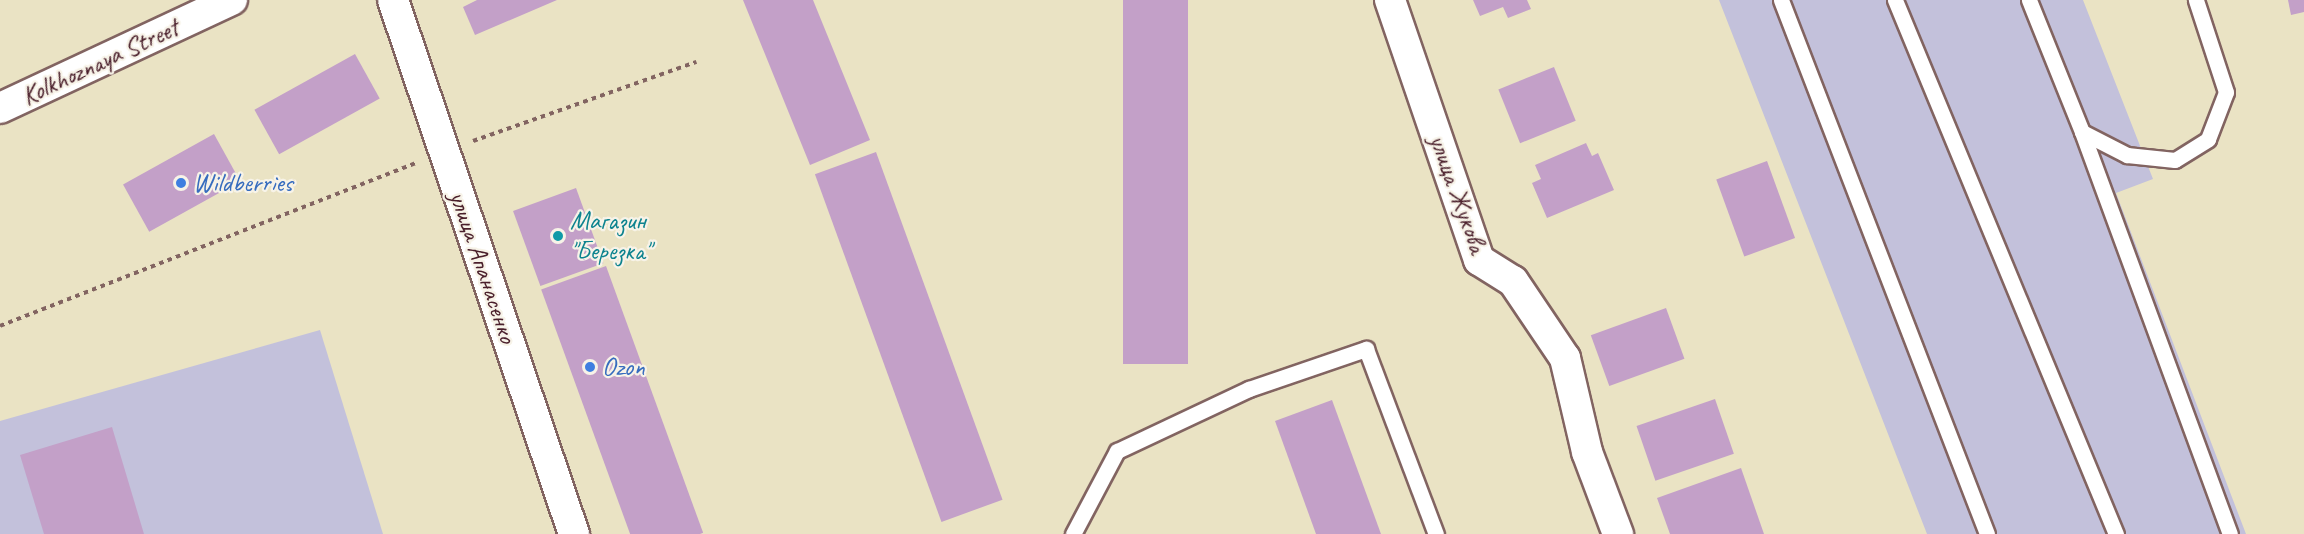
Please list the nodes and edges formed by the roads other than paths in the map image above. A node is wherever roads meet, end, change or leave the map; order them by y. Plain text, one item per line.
1 (232, 0) edge
2 (393, 0) edge
3 (1390, 0) edge
4 (1782, 0) edge
5 (1895, 0) edge
6 (2029, 0) edge
7 (2196, 0) edge
8 (0, 108) edge
9 (2082, 132) junction
10 (574, 534) edge
11 (1073, 534) edge
12 (1436, 534) edge
13 (1618, 534) edge
14 (1987, 534) edge
15 (2116, 534) edge
16 (2230, 534) edge

1 - 8 street, Kolkhoznaya Street
2 - 10 street, улица Апанасенко
3 - 13 street, улица Жукова
4 - 14 lane
5 - 15 lane
6 - 9 lane
7 - 9 lane
9 - 16 lane
11 - 12 lane

